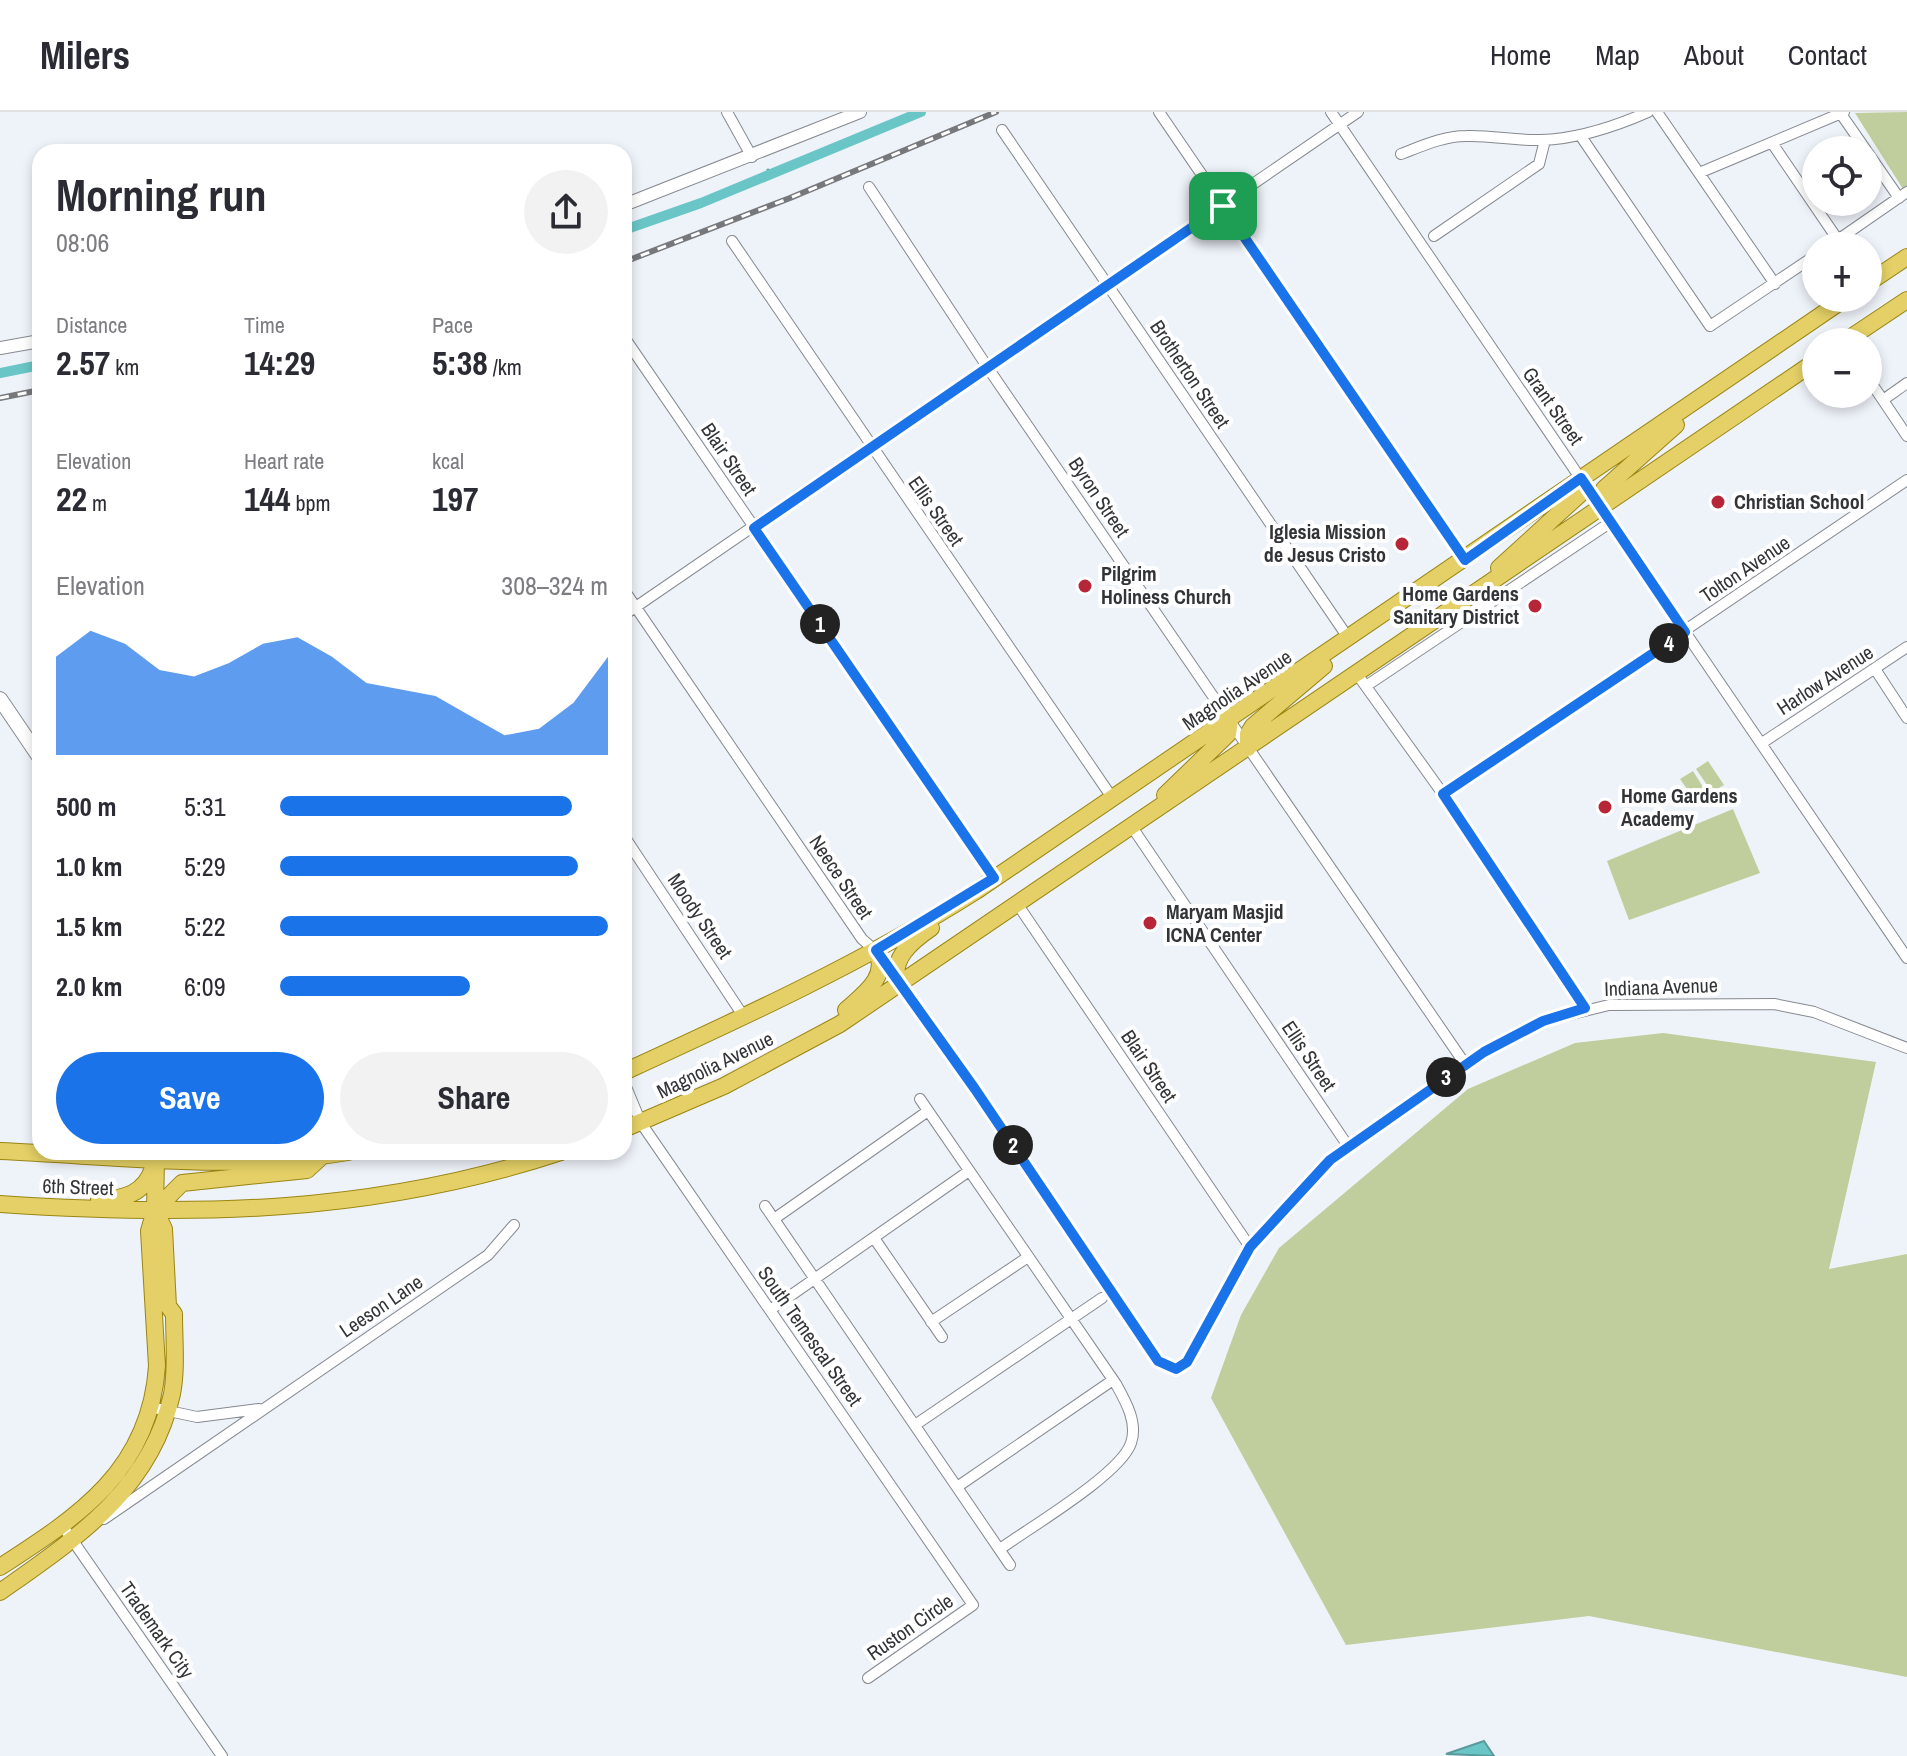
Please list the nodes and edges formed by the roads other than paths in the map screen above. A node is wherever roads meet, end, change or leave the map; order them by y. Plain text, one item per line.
1 (727, 112) edge
2 (860, 112) edge
3 (1159, 112) edge
4 (1331, 112) edge
5 (1358, 112) edge
6 (1648, 112) edge
7 (1657, 112) edge
8 (1843, 113) edge
9 (1339, 124) junction
10 (1002, 130) dead end
11 (1580, 135) junction
12 (1858, 136) edge
13 (1545, 140) junction
14 (1772, 143) junction
15 (1401, 154) dead end
16 (752, 157) junction
17 (1882, 169) edge
18 (1699, 173) junction
19 (869, 187) dead end
20 (1903, 195) edge
21 (632, 202) edge
22 (1223, 206) junction
23 (1827, 232) edge
24 (1850, 232) edge
25 (1434, 236) dead end
26 (732, 241) dead end
27 (1907, 257) edge
28 (1802, 265) edge
29 (1882, 274) edge
30 (1775, 284) junction
31 (1108, 285) junction
32 (1907, 300) edge
33 (1826, 312) edge
34 (1865, 328) edge
35 (32, 342) edge
36 (0, 348) edge
37 (632, 349) edge
38 (988, 368) junction
39 (1802, 371) edge
40 (1728, 379) junction
41 (1907, 383) edge
42 (1883, 400) joint
43 (1907, 436) edge
44 (871, 448) junction
45 (1581, 478) junction
46 (1907, 480) edge
47 (1606, 515) junction
48 (754, 528) junction
49 (1465, 560) junction
50 (632, 602) edge
51 (1460, 605) junction
52 (635, 607) junction
53 (632, 609) edge
54 (1685, 632) junction
55 (1349, 639) junction
56 (1907, 647) edge
57 (1875, 669) junction
58 (1361, 680) junction
59 (1, 705) edge
60 (1907, 718) edge
61 (1230, 720) junction
62 (1762, 743) junction
63 (32, 747) edge
64 (1248, 748) junction
65 (1443, 794) junction
66 (1113, 799) junction
67 (1132, 827) junction
68 (632, 848) edge
69 (994, 878) junction
70 (976, 891) junction
71 (1018, 905) junction
72 (876, 950) junction
73 (1907, 958) edge
74 (898, 983) junction
75 (1585, 1008) junction
76 (744, 1017) junction
77 (811, 1040) junction
78 (1907, 1048) edge
79 (1465, 1064) junction
80 (632, 1068) edge
81 (920, 1099) dead end
82 (632, 1101) edge
83 (928, 1111) junction
84 (641, 1123) junction
85 (632, 1126) edge
86 (1348, 1146) junction
87 (0, 1151) edge
88 (32, 1152) edge
89 (155, 1160) edge
90 (156, 1160) edge
91 (204, 1160) edge
92 (276, 1160) edge
93 (318, 1160) edge
94 (531, 1160) edge
95 (969, 1171) junction
96 (3, 1204) edge
97 (765, 1206) dead end
98 (155, 1210) junction
99 (254, 1210) junction
100 (774, 1219) junction
101 (514, 1225) dead end
102 (874, 1238) junction
103 (1250, 1247) junction
104 (1028, 1257) junction
105 (815, 1279) junction
106 (1102, 1298) dead end
107 (770, 1310) junction
108 (174, 1314) junction
109 (1070, 1318) junction
110 (931, 1322) junction
111 (942, 1337) dead end
112 (1176, 1369) joint
113 (1113, 1380) junction
114 (158, 1409) junction
115 (261, 1409) junction
116 (915, 1425) junction
117 (957, 1487) junction
118 (62, 1525) junction
119 (73, 1540) junction
120 (1000, 1549) junction
121 (1010, 1565) dead end
122 (0, 1567) edge
123 (0, 1592) edge
124 (973, 1605) joint
125 (868, 1678) dead end
126 (222, 1756) edge

1 - 16 street
2 - 16 street
3 - 22 street
4 - 9 street, Grant Street
5 - 9 street
6 - 11 street
7 - 18 street
8 - 12 street
8 - 14 street
9 - 22 street
9 - 45 street, Grant Street
10 - 31 street, Brotherton Street
11 - 13 street
11 - 30 street
13 - 15 street
13 - 25 street
14 - 18 street
14 - 23 street
16 - 21 street
17 - 20 street
18 - 30 street
19 - 38 street, Byron Street
20 - 24 street
22 - 31 street
22 - 49 street
26 - 44 street, Ellis Street
27 - 29 main road
28 - 30 street
31 - 38 street
31 - 55 street, Brotherton Street
32 - 34 main road
33 - 40 main road, Magnolia Avenue
35 - 36 street
37 - 48 street, Blair Street
38 - 44 street
38 - 61 street, Byron Street
39 - 47 main road, Magnolia Avenue
40 - 45 main road, Magnolia Avenue
40 - 47 main road
41 - 42 street
42 - 43 street
44 - 48 street
44 - 66 street, Ellis Street
45 - 47 street, Grant Street
45 - 49 main road, Magnolia Avenue
45 - 51 main road
46 - 54 street, Tolton Avenue
47 - 51 main road, Magnolia Avenue
47 - 54 street, Grant Street
47 - 58 street, Magnolia Avenue
48 - 52 street
48 - 69 street, Blair Street
49 - 55 main road, Magnolia Avenue
50 - 52 street, Neece Street
51 - 58 main road, Magnolia Avenue
52 - 53 street
52 - 72 street, Neece Street
54 - 62 street, Grant Street
54 - 65 street, Tolton Avenue
55 - 61 main road, Magnolia Avenue
55 - 64 main road
56 - 57 street, Harlow Avenue
57 - 60 street
57 - 62 street, Harlow Avenue
58 - 64 main road, Magnolia Avenue
58 - 65 street
59 - 63 main road
61 - 64 street, Byron Street
61 - 66 main road, Magnolia Avenue
61 - 67 main road
62 - 73 street, Grant Street
64 - 67 main road, Magnolia Avenue
64 - 79 street, Byron Street
65 - 75 street
66 - 69 main road, Magnolia Avenue
67 - 71 main road, Magnolia Avenue
67 - 86 street, Ellis Street
68 - 76 street, Moody Street
69 - 70 main road, Magnolia Avenue
70 - 72 main road, Magnolia Avenue
70 - 74 main road
71 - 74 main road, Magnolia Avenue
71 - 103 street, Blair Street
72 - 74 street, Neece Street
72 - 76 main road, Magnolia Avenue
72 - 77 main road
74 - 77 main road, Magnolia Avenue
74 - 112 street, Neece Street
75 - 78 street, Indiana Avenue
75 - 79 street, Indiana Avenue
76 - 80 main road, Magnolia Avenue
77 - 84 main road, Magnolia Avenue
79 - 86 street, Indiana Avenue
81 - 83 street
82 - 84 street, South Temescal Street
83 - 95 street
83 - 100 street
84 - 85 main road, Magnolia Avenue
84 - 107 street, South Temescal Street
86 - 103 street, Indiana Avenue
87 - 88 main road, 6th Street
89 - 96 main road
90 - 98 main road
91 - 92 main road
93 - 98 main road
94 - 99 main road
95 - 102 street
95 - 104 street
96 - 98 main road, 6th Street
97 - 100 street
98 - 99 main road
98 - 108 main road
98 - 114 main road
99 - 108 main road
100 - 105 street
101 - 115 street, Leeson Lane
102 - 105 street
102 - 110 street
103 - 112 street, Indiana Avenue
104 - 109 street
104 - 110 street
105 - 107 street
105 - 116 street
106 - 109 street
107 - 124 street, South Temescal Street
108 - 114 main road
109 - 113 street
109 - 116 street
110 - 111 street
113 - 117 street
113 - 120 street
114 - 115 street, Leeson Lane
114 - 118 main road
114 - 119 main road
115 - 119 street, Leeson Lane
116 - 117 street
117 - 120 street
118 - 119 street, Trademark City
118 - 122 main road
119 - 123 main road
119 - 126 street, Trademark City
120 - 121 street
124 - 125 street, Ruston Circle

